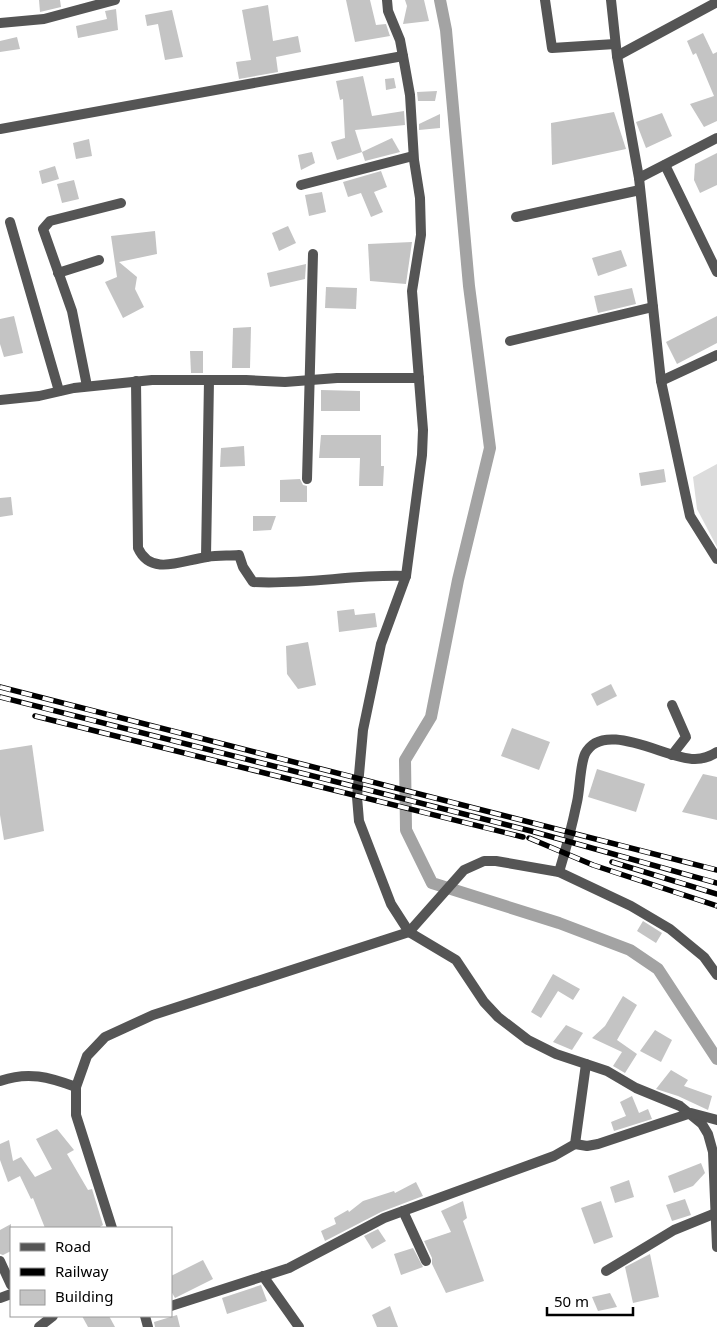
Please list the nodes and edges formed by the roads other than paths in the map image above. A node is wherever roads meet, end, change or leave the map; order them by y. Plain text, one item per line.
1 (115, 0) edge
2 (387, 0) edge
3 (545, 0) edge
4 (611, 0) edge
5 (717, 2) edge
6 (89, 3) edge
7 (0, 23) edge
8 (616, 44) junction
9 (403, 56) junction
10 (617, 56) junction
11 (0, 129) edge
12 (717, 138) edge
13 (413, 156) junction
14 (665, 165) junction
15 (639, 178) junction
16 (301, 185) dead end
17 (640, 190) junction
18 (121, 202) dead end
19 (516, 217) dead end
20 (10, 222) dead end
21 (313, 254) dead end
22 (99, 260) dead end
23 (717, 272) edge
24 (58, 273) junction
25 (653, 307) junction
26 (510, 340) dead end
27 (717, 355) edge
28 (419, 378) junction
29 (209, 380) junction
30 (310, 380) junction
31 (136, 381) junction
32 (661, 382) junction
33 (86, 386) junction
34 (59, 391) junction
35 (0, 400) edge
36 (307, 479) dead end
37 (206, 557) junction
38 (717, 559) edge
39 (406, 576) junction
40 (672, 704) dead end
41 (672, 755) junction
42 (715, 756) edge
43 (559, 872) junction
44 (409, 932) junction
45 (717, 975) edge
46 (586, 1064) junction
47 (0, 1081) edge
48 (76, 1087) junction
49 (691, 1113) junction
50 (717, 1120) edge
51 (575, 1144) junction
52 (716, 1206) edge
53 (404, 1211) junction
54 (112, 1227) edge
55 (717, 1242) edge
56 (717, 1247) edge
57 (0, 1261) edge
58 (426, 1261) dead end
59 (606, 1271) dead end
60 (263, 1276) junction
61 (10, 1283) edge
62 (172, 1306) edge
63 (52, 1317) edge
64 (39, 1327) edge
65 (299, 1327) edge

1 - 6 street
2 - 9 street
3 - 8 street
4 - 8 street
5 - 10 street
6 - 7 street
8 - 10 street
9 - 11 street
9 - 13 street
10 - 15 street
12 - 14 street
13 - 16 street
13 - 28 street
14 - 15 street
14 - 23 street
15 - 17 street
17 - 19 street
17 - 25 street
18 - 24 street
20 - 34 street
21 - 30 street
22 - 24 street
24 - 33 street
25 - 26 street
25 - 32 street
27 - 32 street
28 - 30 street
28 - 39 street
29 - 30 street
29 - 31 street
29 - 37 street
30 - 36 street
31 - 33 street
31 - 37 street
32 - 38 street
33 - 34 street
34 - 35 street
37 - 39 street
39 - 44 street
40 - 41 street
41 - 42 street
41 - 43 street
43 - 44 street
43 - 45 street
44 - 46 street
44 - 48 street
46 - 49 street
46 - 51 street
47 - 48 street
48 - 54 street
49 - 50 street
49 - 51 street
49 - 52 street
51 - 53 street
52 - 55 street
52 - 59 street
53 - 58 street
53 - 60 street
55 - 56 street
57 - 61 street
60 - 62 street
60 - 65 street
63 - 64 street

